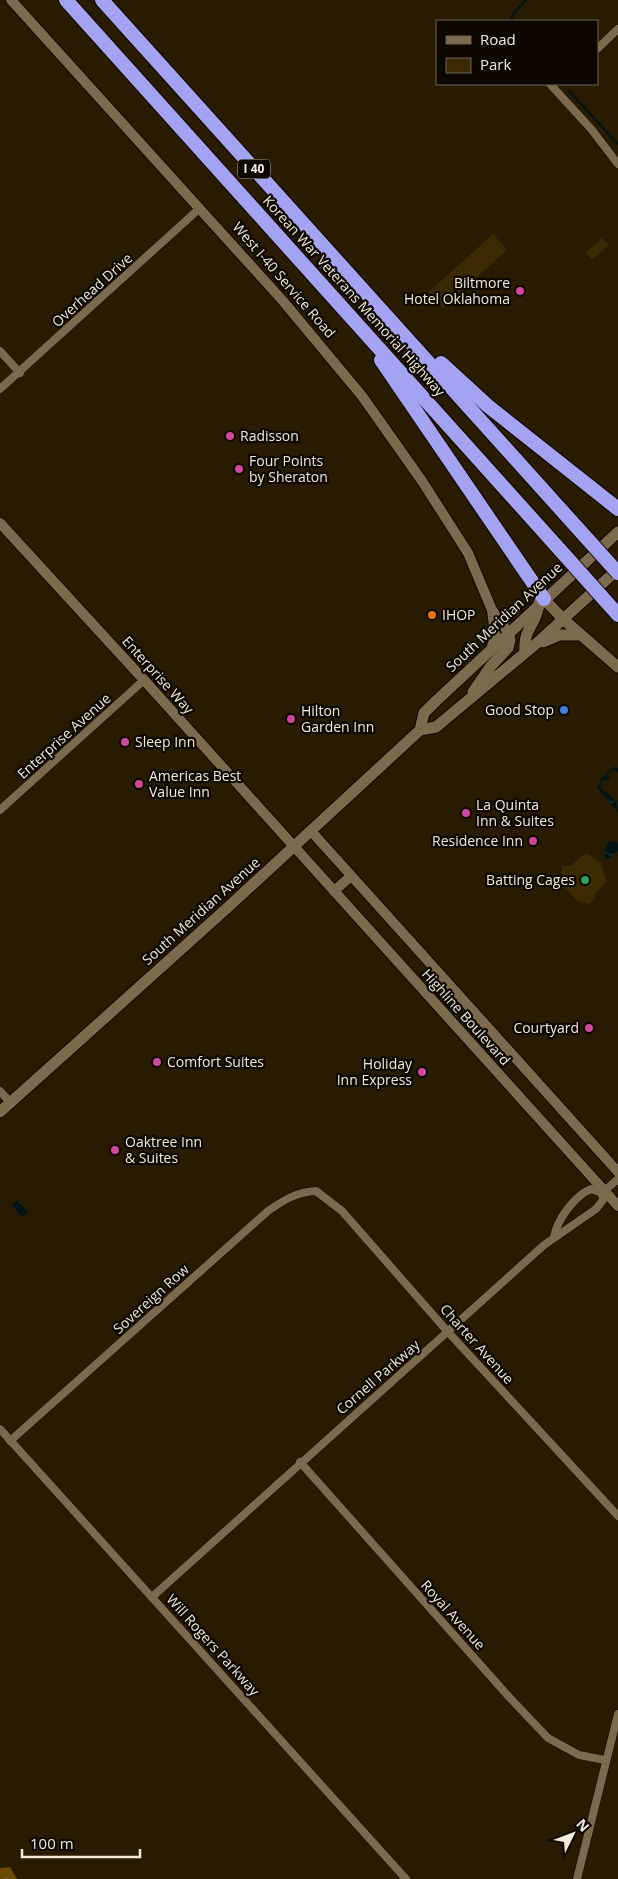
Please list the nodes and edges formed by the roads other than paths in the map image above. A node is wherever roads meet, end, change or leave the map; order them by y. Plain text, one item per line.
1 (11, 0) edge
2 (66, 0) edge
3 (102, 0) edge
4 (618, 29) edge
5 (598, 48) edge
6 (554, 85) edge
7 (618, 164) edge
8 (200, 208) junction
9 (386, 314) junction
10 (356, 322) junction
11 (0, 351) edge
12 (20, 373) junction
13 (0, 389) edge
14 (618, 509) edge
15 (0, 523) edge
16 (618, 532) edge
17 (618, 571) edge
18 (542, 601) junction
19 (492, 610) junction
20 (614, 611) edge
21 (563, 619) junction
22 (508, 632) junction
23 (581, 635) junction
24 (537, 644) junction
25 (492, 647) junction
26 (525, 653) junction
27 (618, 666) edge
28 (144, 680) junction
29 (468, 700) junction
30 (420, 730) junction
31 (0, 810) edge
32 (311, 831) junction
33 (294, 846) junction
34 (351, 876) junction
35 (334, 891) junction
36 (0, 1091) edge
37 (11, 1103) junction
38 (0, 1112) edge
39 (618, 1172) edge
40 (618, 1179) edge
41 (316, 1191) joint
42 (603, 1192) junction
43 (618, 1206) edge
44 (554, 1237) junction
45 (448, 1332) junction
46 (0, 1429) edge
47 (10, 1441) junction
48 (300, 1462) junction
49 (618, 1516) edge
50 (152, 1597) junction
51 (618, 1714) edge
52 (605, 1760) junction
53 (406, 1879) edge
54 (577, 1879) edge

1 - 8 street, West I-40 Service Road
2 - 10 highway, Korean War Veterans Memorial Highway / I 40
3 - 9 highway, Korean War Veterans Memorial Highway / I 40
4 - 5 street
6 - 7 street
8 - 12 street, Overhead Drive
8 - 19 street, West I-40 Service Road
9 - 14 highway
9 - 17 highway, Korean War Veterans Memorial Highway / I 40, bridge
10 - 18 highway
10 - 20 highway, Korean War Veterans Memorial Highway / I 40, bridge
11 - 12 street
12 - 13 street, Overhead Drive
15 - 28 street, Enterprise Way
16 - 18 main road, South Meridian Avenue
17 - 21 main road, South Meridian Avenue
18 - 21 main road
18 - 22 main road, South Meridian Avenue
18 - 26 main road
19 - 22 street, West I-40 Service Road
19 - 25 street, West I-40 Service Road
21 - 23 main road
21 - 24 main road, South Meridian Avenue
22 - 25 main road, South Meridian Avenue
22 - 29 main road
23 - 24 main road
23 - 27 main road
24 - 26 main road, South Meridian Avenue
25 - 30 main road, South Meridian Avenue
26 - 29 main road, South Meridian Avenue
28 - 31 street, Enterprise Avenue
28 - 33 street, Enterprise Way
29 - 30 main road, South Meridian Avenue
30 - 32 main road, South Meridian Avenue
32 - 33 main road, South Meridian Avenue
32 - 34 street, Highline Boulevard
33 - 35 street, Highline Boulevard
33 - 37 main road, South Meridian Avenue
34 - 35 street
34 - 39 street, Highline Boulevard
35 - 42 street, Highline Boulevard
36 - 37 street
37 - 38 main road, South Meridian Avenue
40 - 42 street, Cornell Parkway
41 - 45 street, Charter Avenue
41 - 47 street, Sovereign Row
42 - 43 street, Highline Boulevard
42 - 44 street, Cornell Parkway
42 - 44 street
44 - 45 street, Cornell Parkway
45 - 48 street, Cornell Parkway
45 - 49 street, Charter Avenue
46 - 47 street, Will Rogers Parkway
47 - 50 street, Will Rogers Parkway
48 - 50 street, Cornell Parkway
48 - 52 street, Royal Avenue
50 - 53 street, Will Rogers Parkway
51 - 52 street
52 - 54 street

